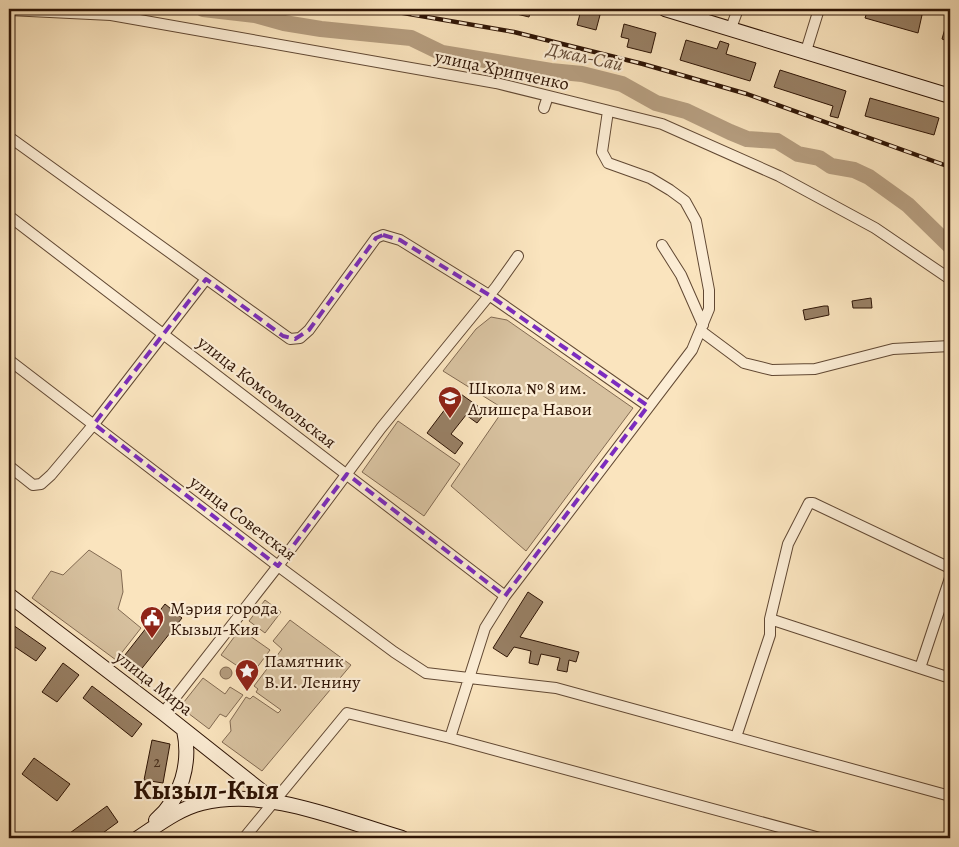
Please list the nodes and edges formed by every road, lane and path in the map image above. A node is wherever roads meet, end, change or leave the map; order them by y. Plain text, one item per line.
1 (665, 9) edge
2 (738, 9) edge
3 (819, 9) edge
4 (9, 10) edge
5 (731, 28) junction
6 (806, 51) junction
7 (548, 96) junction
8 (950, 96) edge
9 (544, 108) dead end
10 (608, 111) junction
11 (9, 140) edge
12 (9, 216) edge
13 (662, 244) dead end
14 (518, 256) dead end
15 (206, 279) junction
16 (950, 279) edge
17 (489, 295) junction
18 (702, 328) junction
19 (164, 334) junction
20 (950, 346) edge
21 (9, 360) edge
22 (648, 406) junction
23 (94, 424) junction
24 (9, 466) edge
25 (347, 474) junction
26 (278, 566) junction
27 (950, 568) edge
28 (950, 578) edge
29 (9, 595) edge
30 (505, 596) junction
31 (947, 597) edge
32 (770, 619) junction
33 (920, 668) junction
34 (950, 678) edge
35 (469, 679) junction
36 (163, 713) junction
37 (184, 730) junction
38 (736, 737) junction
39 (450, 738) junction
40 (950, 796) edge
41 (274, 801) junction
42 (138, 838) edge
43 (244, 838) edge
44 (402, 838) edge
45 (820, 838) edge

1 - 5 main road
2 - 5 street
3 - 6 street
4 - 7 street, улица Хрипченко
5 - 6 main road
6 - 8 main road
7 - 9 street
7 - 10 street, улица Хрипченко
10 - 16 street, улица Хрипченко
10 - 18 street
11 - 15 street
12 - 19 street, улица Комсомольская
13 - 18 street
14 - 17 street
15 - 17 street
15 - 19 street
17 - 22 street
17 - 25 street
18 - 20 street
18 - 22 street
19 - 23 street
19 - 25 street, улица Комсомольская
21 - 23 street, улица Советская
22 - 30 street
23 - 24 street
23 - 26 street, улица Советская
25 - 26 street
25 - 30 street, улица Комсомольская
26 - 35 street, улица Советская
26 - 36 street
27 - 32 street
28 - 31 street
29 - 36 main road, улица Мира
30 - 35 street
31 - 33 street
32 - 33 street
32 - 38 street
33 - 34 street
35 - 38 street, улица Советская
35 - 39 street
36 - 37 main road, улица Мира
37 - 41 main road, улица Мира
37 - 42 main road
38 - 40 street, улица Советская
39 - 41 street
39 - 45 street
41 - 42 main road
41 - 43 street
41 - 44 main road

